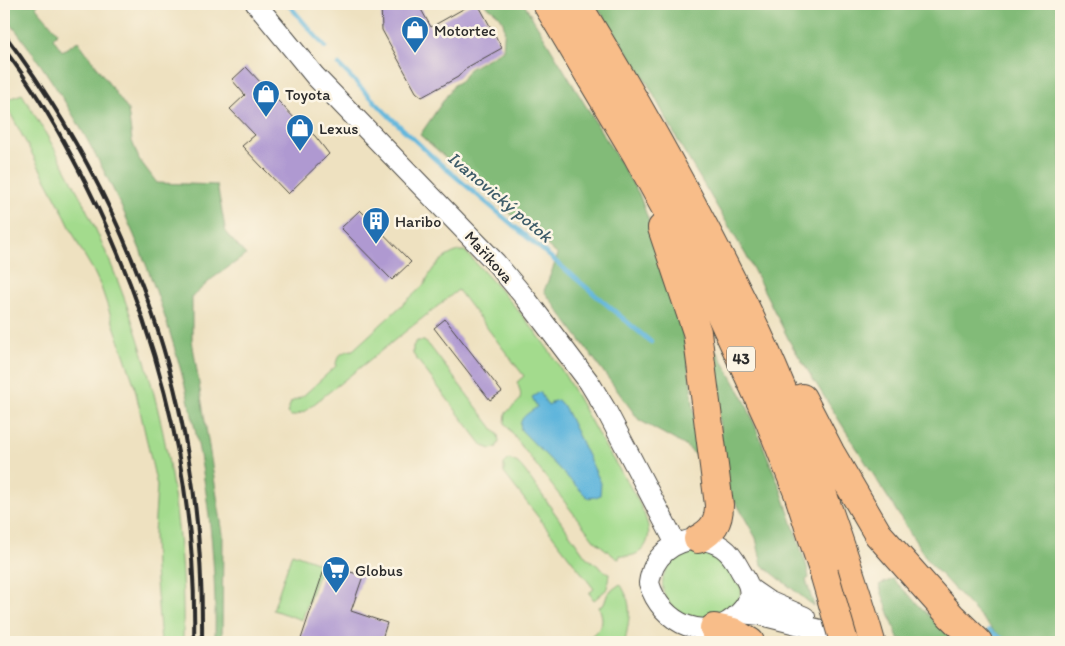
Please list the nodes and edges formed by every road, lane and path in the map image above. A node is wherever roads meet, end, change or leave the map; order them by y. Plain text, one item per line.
1 (256, 4) edge
2 (547, 4) edge
3 (577, 4) edge
4 (637, 155) junction
5 (746, 308) junction
6 (687, 541) junction
7 (749, 588) junction
8 (740, 612) junction
9 (714, 628) junction
10 (750, 642) edge
11 (844, 642) edge
12 (871, 642) edge
13 (978, 642) edge

1 - 6 street, Maříkova
2 - 4 highway, 43
3 - 5 highway, 43
4 - 6 highway
4 - 11 highway, 43, bridge
5 - 12 highway, 43
5 - 13 highway
6 - 7 street
6 - 9 street
7 - 8 street
7 - 8 street
8 - 9 street
9 - 10 highway

